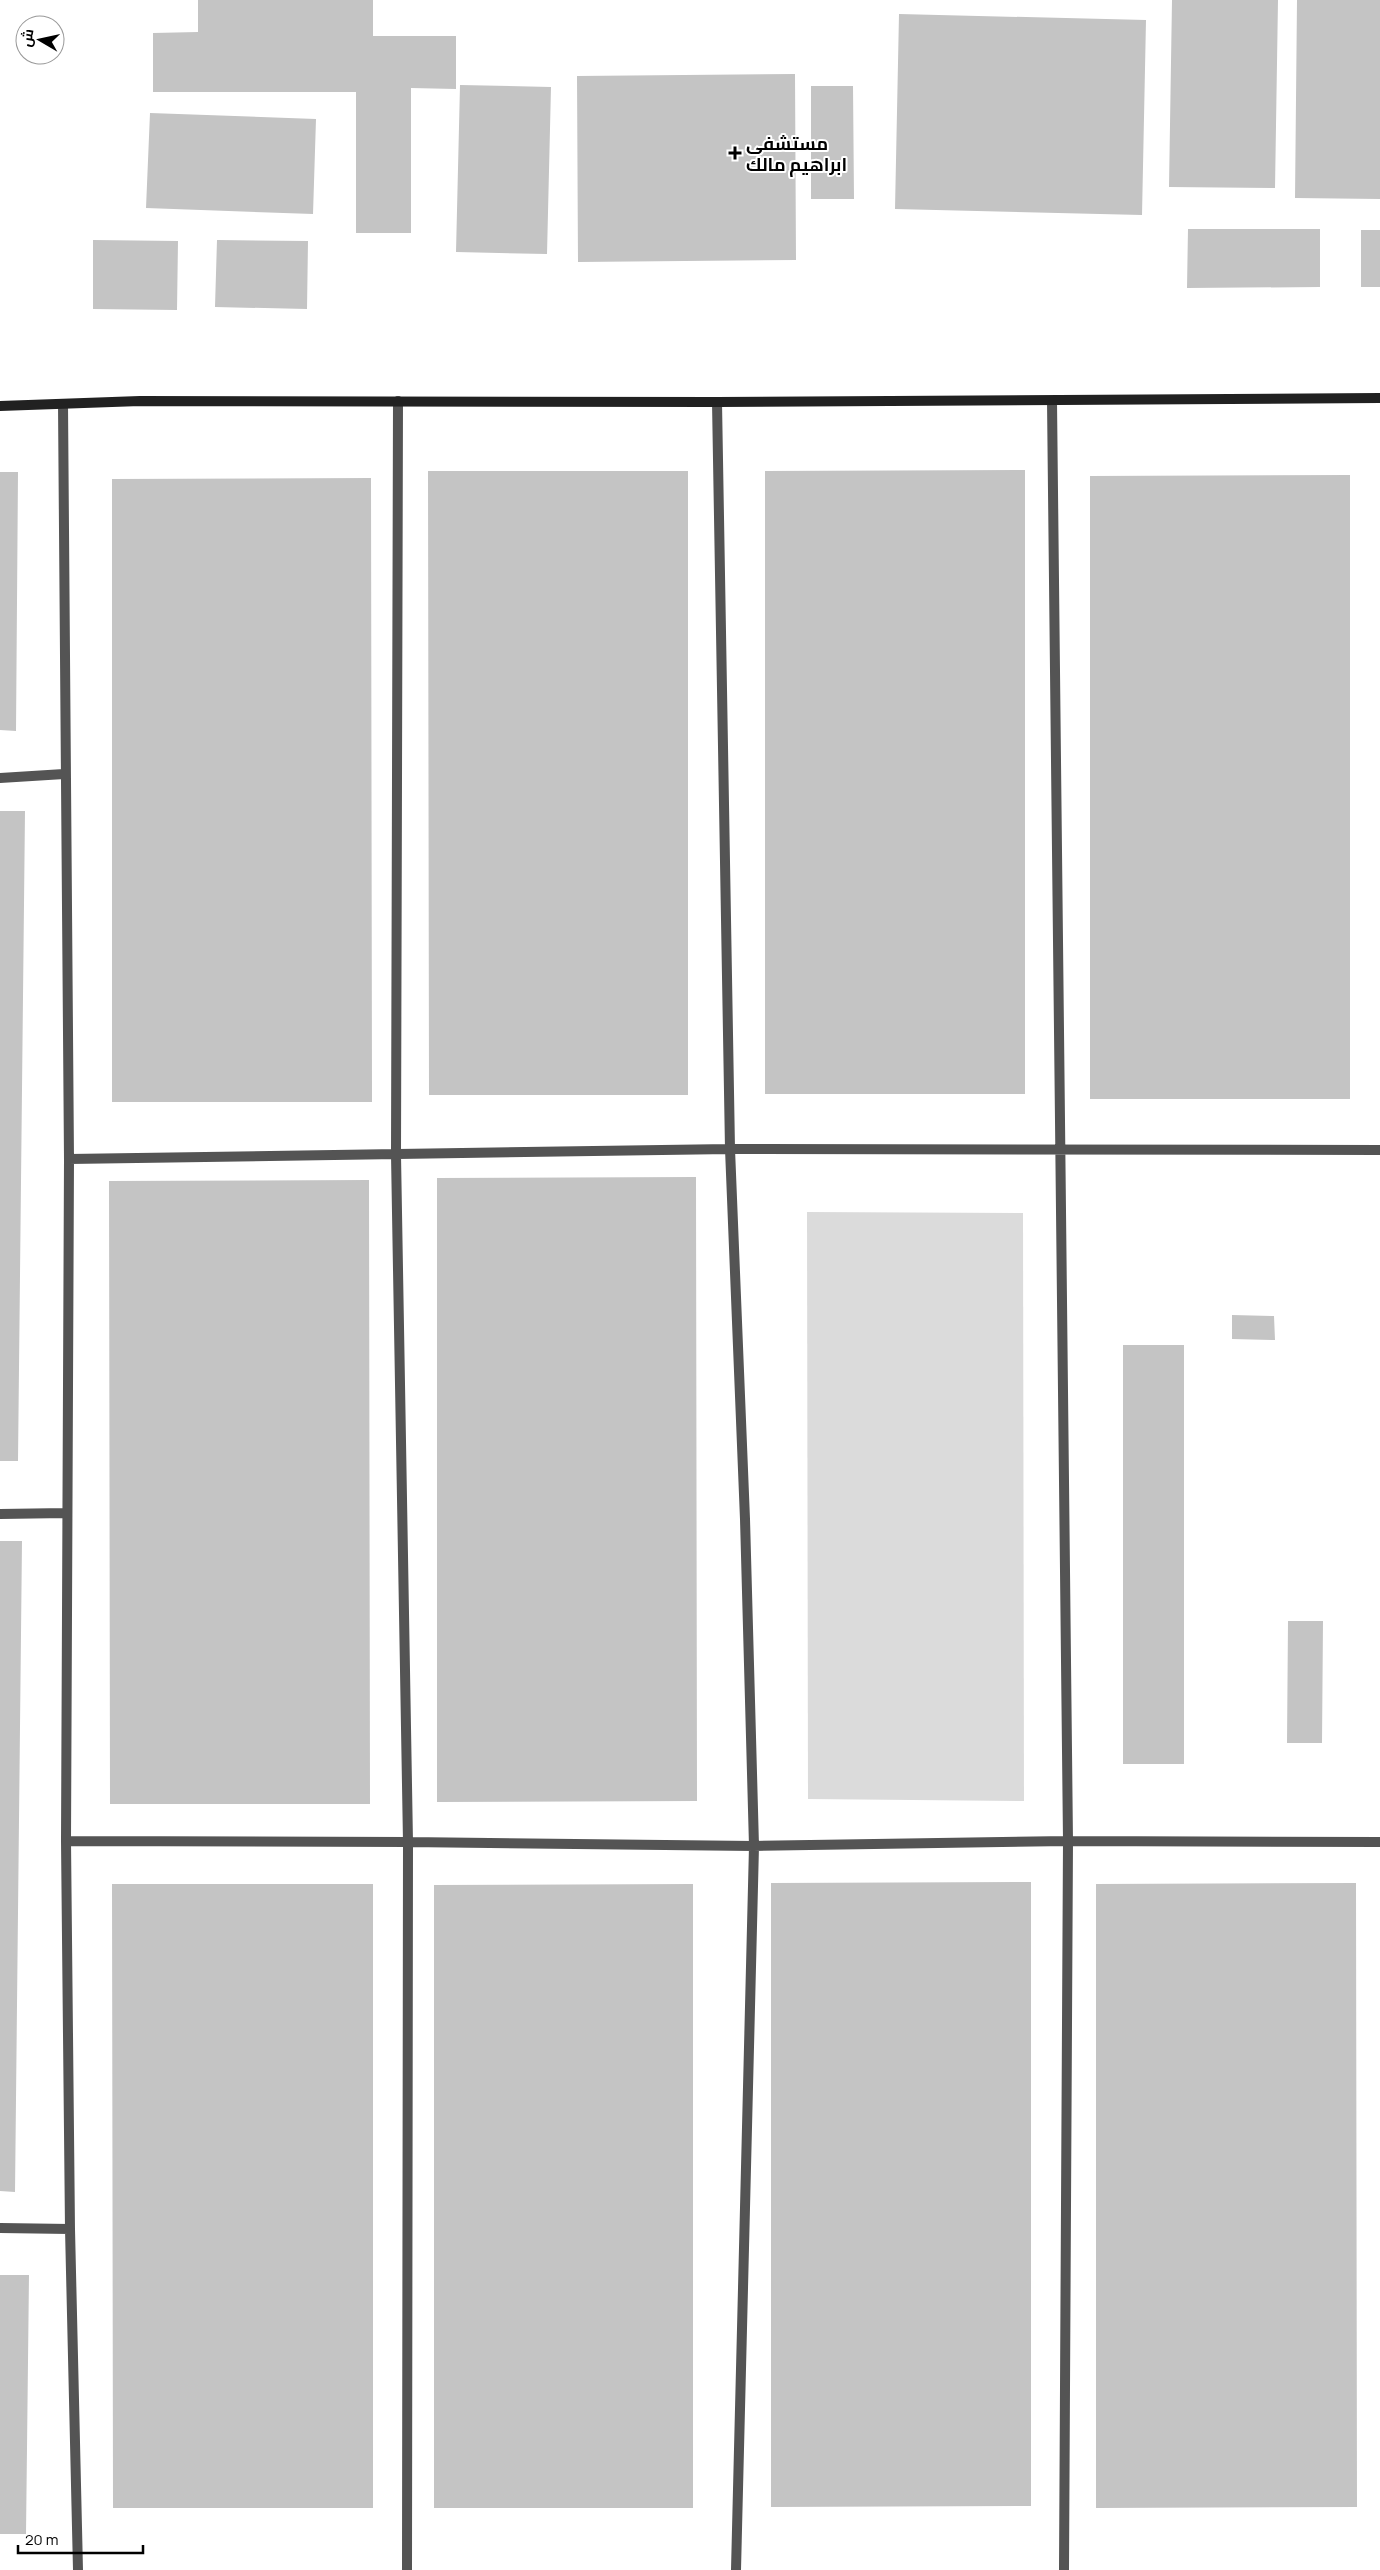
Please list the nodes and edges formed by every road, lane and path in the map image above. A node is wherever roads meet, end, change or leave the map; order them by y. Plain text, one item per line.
1 (1380, 398) edge
2 (398, 401) junction
3 (1052, 401) junction
4 (718, 402) junction
5 (63, 404) junction
6 (0, 406) edge
7 (64, 774) junction
8 (0, 778) edge
9 (730, 1149) junction
10 (1060, 1149) junction
11 (1380, 1150) edge
12 (396, 1155) junction
13 (69, 1159) junction
14 (66, 1513) junction
15 (0, 1514) edge
16 (66, 1841) junction
17 (1068, 1841) junction
18 (408, 1842) junction
19 (1380, 1842) edge
20 (754, 1846) junction
21 (0, 2228) edge
22 (70, 2229) junction
23 (78, 2570) edge
24 (407, 2570) edge
25 (736, 2570) edge
26 (1064, 2570) edge

1 - 3 street
2 - 4 street
2 - 5 street
2 - 12 street
3 - 4 street
3 - 10 street
4 - 9 street
5 - 6 street
5 - 7 street
7 - 8 street
7 - 13 street
9 - 10 street
9 - 12 street
9 - 20 street
10 - 11 street
10 - 17 street
12 - 13 street
12 - 18 street
13 - 14 street
14 - 15 street
14 - 16 street
16 - 18 street
16 - 22 street
17 - 19 street
17 - 20 street
17 - 26 street
18 - 20 street
18 - 24 street
20 - 25 street
21 - 22 street
22 - 23 street

